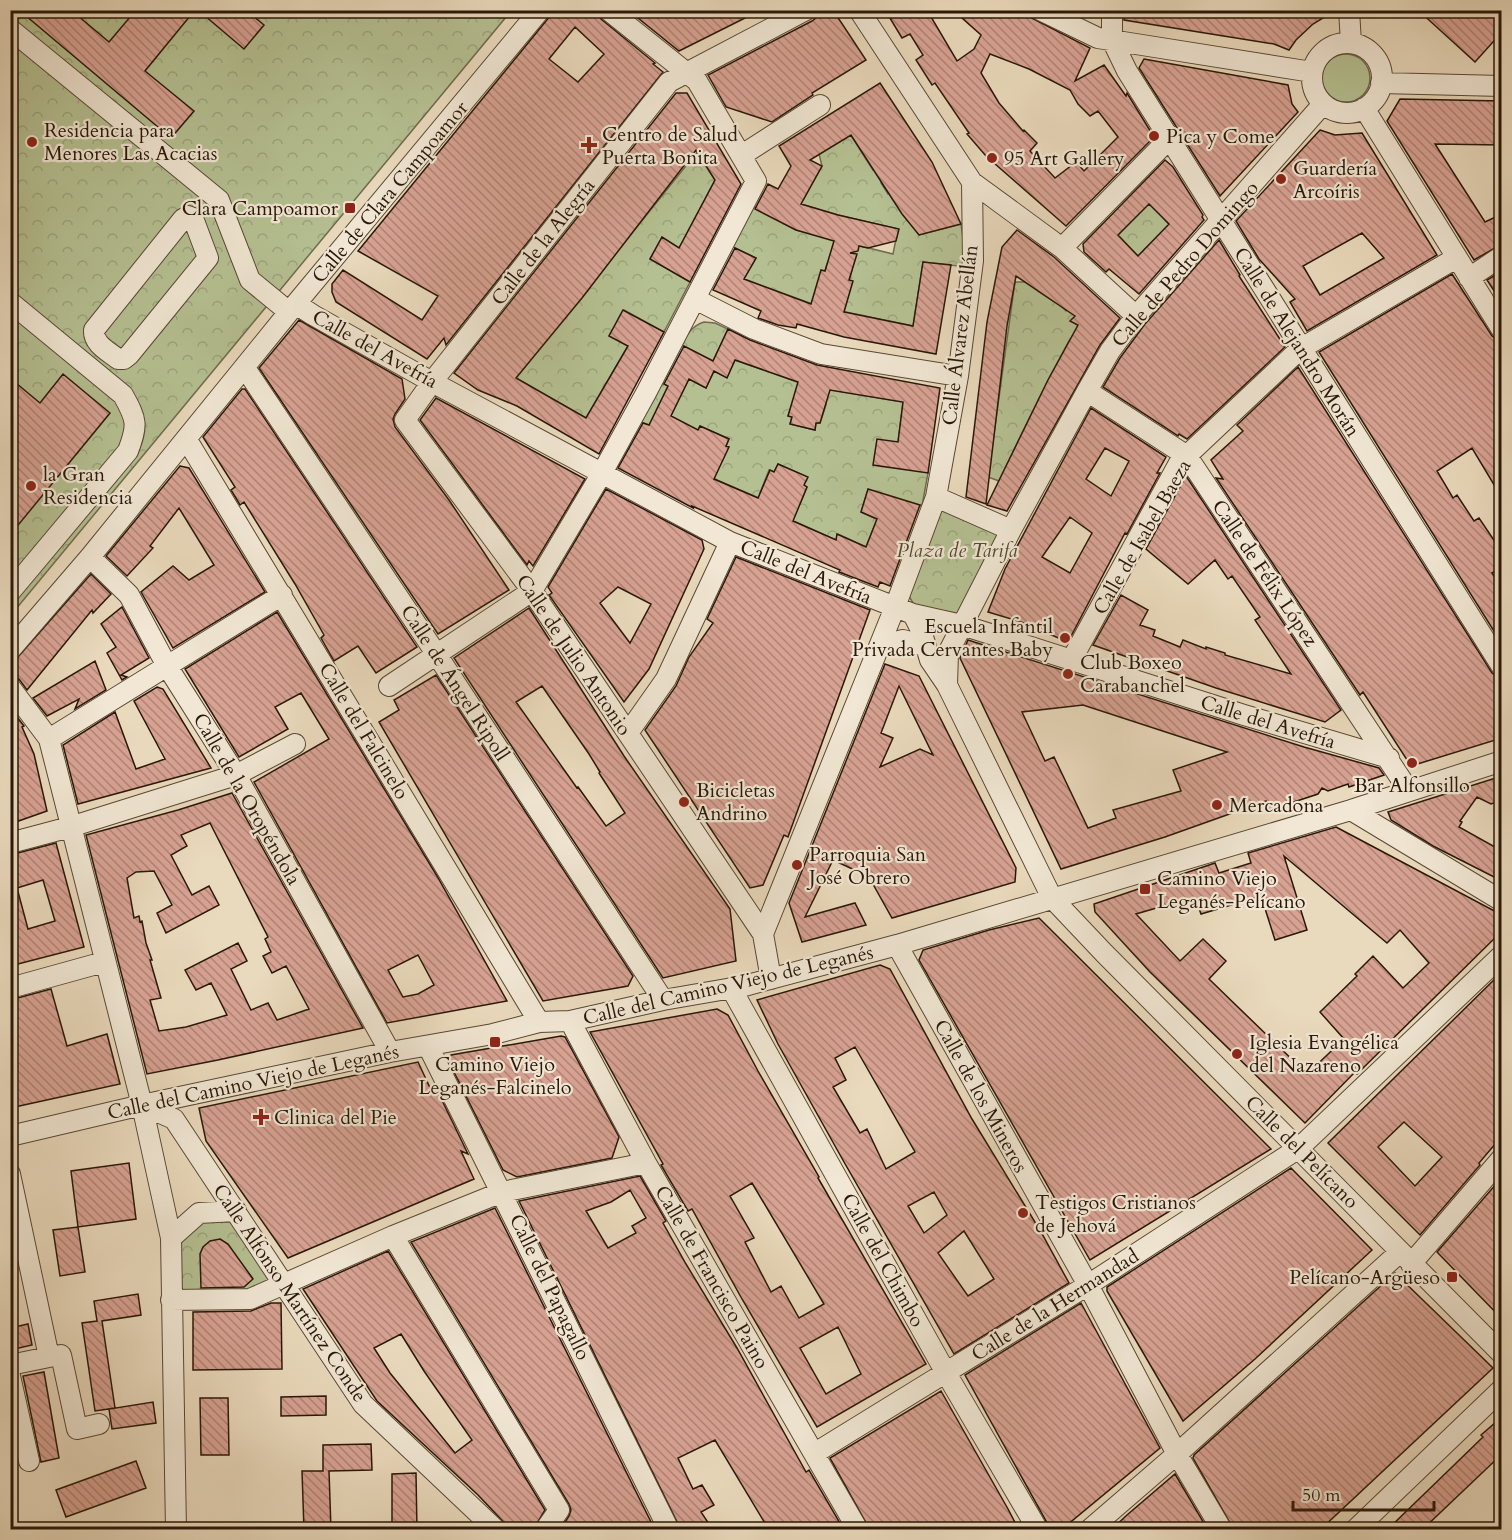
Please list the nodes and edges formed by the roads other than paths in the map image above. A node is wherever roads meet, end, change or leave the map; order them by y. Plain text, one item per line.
1 (540, 10) edge
2 (608, 10) edge
3 (806, 10) edge
4 (859, 10) edge
5 (1040, 10) edge
6 (1112, 10) edge
7 (1349, 10) edge
8 (10, 29) edge
9 (1112, 40) junction
10 (1351, 43) junction
11 (1312, 72) junction
12 (686, 73) junction
13 (1381, 83) junction
14 (1502, 86) edge
15 (1323, 104) junction
16 (820, 105) dead end
17 (1364, 108) junction
18 (1169, 139) junction
19 (742, 155) junction
20 (972, 182) junction
21 (1221, 221) junction
22 (1062, 248) junction
23 (1502, 256) edge
24 (208, 258) junction
25 (1456, 258) junction
26 (245, 266) junction
27 (1469, 278) junction
28 (695, 299) junction
29 (10, 302) edge
30 (293, 308) junction
31 (1136, 316) junction
32 (1502, 330) edge
33 (1300, 349) junction
34 (244, 368) junction
35 (958, 376) junction
36 (432, 382) junction
37 (1087, 391) junction
38 (187, 440) junction
39 (1187, 456) junction
40 (602, 473) junction
41 (936, 497) junction
42 (1011, 530) junction
43 (730, 542) junction
44 (90, 557) junction
45 (532, 591) junction
46 (10, 592) edge
47 (282, 595) junction
48 (904, 611) junction
49 (962, 624) junction
50 (880, 646) junction
51 (926, 646) junction
52 (10, 650) edge
53 (437, 655) junction
54 (1072, 659) junction
55 (167, 666) junction
56 (1502, 667) edge
57 (947, 685) junction
58 (389, 686) dead end
59 (10, 687) edge
60 (628, 733) junction
61 (49, 739) junction
62 (295, 744) dead end
63 (1389, 758) junction
64 (1502, 761) edge
65 (236, 775) junction
66 (1409, 791) junction
67 (1351, 810) junction
68 (70, 827) junction
69 (10, 843) edge
70 (1052, 898) junction
71 (1502, 901) edge
72 (763, 934) junction
73 (897, 945) junction
74 (1502, 955) edge
75 (104, 962) junction
76 (771, 979) junction
77 (10, 988) edge
78 (731, 988) junction
79 (663, 1000) junction
80 (539, 1022) junction
81 (570, 1022) junction
82 (428, 1046) junction
83 (390, 1052) junction
84 (142, 1105) junction
85 (10, 1136) edge
86 (1299, 1148) junction
87 (1502, 1158) edge
88 (646, 1163) junction
89 (10, 1174) edge
90 (502, 1192) junction
91 (236, 1211) junction
92 (393, 1236) junction
93 (171, 1238) junction
94 (1405, 1258) junction
95 (284, 1283) junction
96 (1088, 1285) junction
97 (171, 1300) junction
98 (1502, 1354) edge
99 (49, 1357) junction
100 (10, 1365) edge
101 (946, 1373) junction
102 (10, 1376) edge
103 (1502, 1389) edge
104 (99, 1424) dead end
105 (815, 1453) junction
106 (1177, 1455) junction
107 (29, 1461) dead end
108 (176, 1530) edge
109 (496, 1530) edge
110 (545, 1530) edge
111 (669, 1530) edge
112 (858, 1530) edge
113 (1038, 1530) edge
114 (1089, 1530) edge
115 (1222, 1530) edge
116 (1355, 1530) edge

1 - 30 street, Calle de Clara Campoamor
2 - 12 street
3 - 12 street, Calle de la Alegría
4 - 20 street
5 - 9 street
6 - 9 street, Calle de Alejandro Morán
7 - 10 street
8 - 26 street, Calle del Avefría
9 - 11 street
9 - 18 street, Calle de Alejandro Morán
10 - 11 street
10 - 13 street
11 - 15 street
12 - 19 street
12 - 36 street, Calle de la Alegría
13 - 14 street
13 - 17 street
15 - 17 street
15 - 21 street, Calle de Pedro Domingo
16 - 19 street
17 - 25 street
18 - 21 street, Calle de Alejandro Morán
18 - 22 street
19 - 28 street
20 - 22 street
20 - 35 street, Calle Álvarez Abellán
21 - 31 street, Calle de Pedro Domingo
21 - 33 street, Calle de Alejandro Morán
22 - 31 street
23 - 27 street
24 - 24 street
24 - 26 street
25 - 27 street
25 - 33 street, Calle de Isabel Baeza
26 - 30 street, Calle del Avefría
27 - 32 street
28 - 35 street
28 - 40 street
29 - 46 street
30 - 34 street, Calle de Clara Campoamor
30 - 36 street, Calle del Avefría
31 - 37 street, Calle de Pedro Domingo
33 - 39 street, Calle de Isabel Baeza
33 - 56 street, Calle de Alejandro Morán
34 - 38 street, Calle de Clara Campoamor
34 - 53 street, Calle de Ángel Ripoll
35 - 41 street, Calle Álvarez Abellán
36 - 40 street, Calle del Avefría
36 - 45 street, Calle de Julio Antonio
37 - 39 street, Calle de Félix López
37 - 42 street, Calle de Pedro Domingo
38 - 44 street, Calle de Clara Campoamor
38 - 47 street, Calle del Falcinelo
39 - 54 street, Calle de Isabel Baeza
39 - 63 street, Calle de Félix López
40 - 43 street, Calle del Avefría
40 - 45 street
41 - 42 street
41 - 48 street, Calle Álvarez Abellán
42 - 49 street
43 - 48 street, Calle del Avefría
43 - 60 street
44 - 52 street, Calle de Clara Campoamor
44 - 55 street, Calle de la Oropéndola
45 - 53 street
45 - 60 street, Calle de Julio Antonio
47 - 55 street
47 - 80 street, Calle del Falcinelo
48 - 49 street, Calle del Avefría
48 - 50 street, Calle Álvarez Abellán
48 - 51 street, Calle del Pelícano
49 - 54 street, Calle del Avefría
49 - 57 street
50 - 51 street
50 - 72 street, Calle Álvarez Abellán
51 - 57 street, Calle del Pelícano
53 - 58 street
53 - 79 street, Calle de Ángel Ripoll
54 - 63 street, Calle del Avefría
55 - 61 street
55 - 65 street, Calle de la Oropéndola
57 - 70 street, Calle del Pelícano
59 - 61 street
60 - 72 street, Calle de Julio Antonio
61 - 68 street
62 - 65 street
63 - 66 street, Calle de Félix López
64 - 66 street, Calle del Camino Viejo de Leganés
65 - 68 street
65 - 83 street, Calle de la Oropéndola
66 - 67 street, Calle del Camino Viejo de Leganés
67 - 70 street, Calle del Camino Viejo de Leganés
67 - 71 street
68 - 69 street
68 - 75 street
70 - 73 street, Calle del Camino Viejo de Leganés
70 - 86 street, Calle del Pelícano
72 - 76 street
73 - 76 street, Calle del Camino Viejo de Leganés
73 - 96 street, Calle de los Mineros
74 - 86 street, Calle de la Hermandad
75 - 77 street
75 - 84 street
76 - 78 street, Calle del Camino Viejo de Leganés
78 - 79 street, Calle del Camino Viejo de Leganés
78 - 101 street, Calle del Chimbo
79 - 81 street, Calle del Camino Viejo de Leganés
80 - 81 street, Calle del Camino Viejo de Leganés
80 - 82 street, Calle del Camino Viejo de Leganés
81 - 88 street, Calle de Francisco Paino
82 - 83 street, Calle del Camino Viejo de Leganés
82 - 90 street, Calle del Papagallo
83 - 84 street, Calle del Camino Viejo de Leganés
84 - 85 street, Calle del Camino Viejo de Leganés
84 - 91 street, Calle Alfonso Martínez Conde
84 - 93 street
86 - 94 street, Calle del Pelícano
86 - 96 street, Calle de la Hermandad
87 - 94 street
88 - 90 street
88 - 105 street, Calle de Francisco Paino
89 - 99 street
90 - 92 street
90 - 111 street, Calle del Papagallo
91 - 93 street
91 - 95 street, Calle Alfonso Martínez Conde
92 - 95 street
92 - 110 street
93 - 97 street
94 - 98 street, Calle del Pelícano
94 - 106 street
95 - 97 street
95 - 109 street, Calle Alfonso Martínez Conde
96 - 101 street, Calle de la Hermandad
96 - 106 street, Calle de los Mineros
97 - 108 street
99 - 100 street
99 - 104 street
101 - 105 street, Calle de la Hermandad
101 - 113 street, Calle del Chimbo
102 - 107 street
103 - 116 street
105 - 112 street, Calle de Francisco Paino
106 - 114 street
106 - 115 street, Calle de los Mineros

